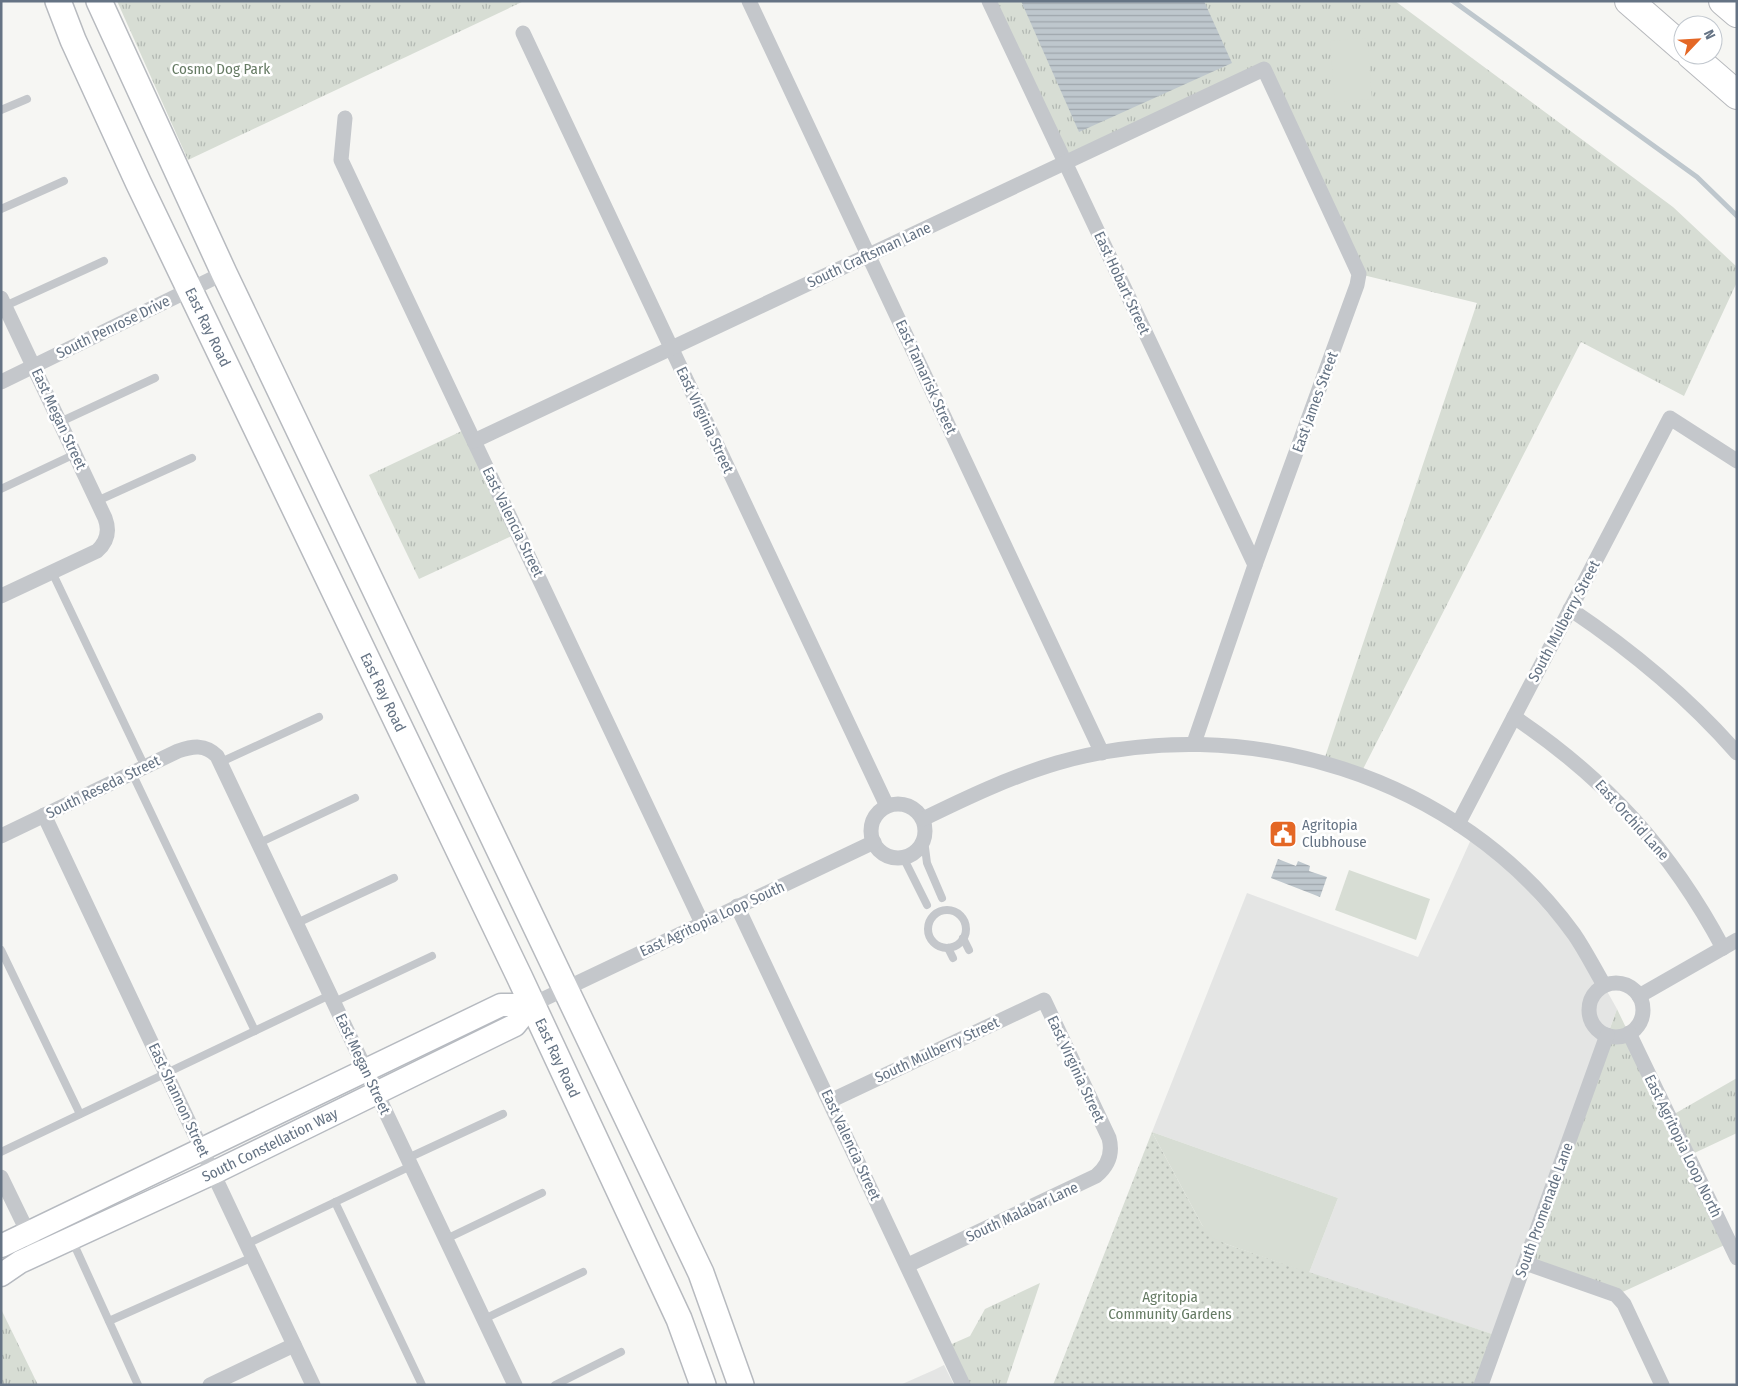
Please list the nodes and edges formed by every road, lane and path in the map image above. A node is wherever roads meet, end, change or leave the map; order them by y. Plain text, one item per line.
1 (58, 1) edge
2 (100, 1) edge
3 (749, 1) edge
4 (989, 1) edge
5 (1629, 1) edge
6 (1723, 1) edge
7 (1737, 13) edge
8 (523, 33) dead end
9 (1673, 39) edge
10 (1702, 65) edge
11 (1264, 69) joint
12 (1737, 95) edge
13 (27, 99) dead end
14 (1, 110) edge
15 (345, 118) dead end
16 (1066, 163) junction
17 (64, 181) dead end
18 (1, 209) edge
19 (869, 255) junction
20 (104, 261) dead end
21 (224, 273) junction
22 (191, 289) junction
23 (3, 302) edge
24 (671, 348) junction
25 (34, 366) junction
26 (155, 378) dead end
27 (1, 382) edge
28 (60, 422) junction
29 (474, 441) junction
30 (75, 454) junction
31 (192, 458) dead end
32 (1737, 461) edge
33 (1, 489) edge
34 (97, 501) junction
35 (1255, 565) junction
36 (52, 572) junction
37 (1, 596) edge
38 (1570, 609) junction
39 (319, 717) dead end
40 (1514, 717) junction
41 (1194, 743) junction
42 (206, 748) joint
43 (1102, 753) junction
44 (1737, 753) edge
45 (221, 762) junction
46 (138, 770) junction
47 (355, 798) dead end
48 (887, 806) junction
49 (44, 815) junction
50 (923, 819) junction
51 (1458, 824) junction
52 (1, 836) edge
53 (924, 840) junction
54 (874, 842) junction
55 (259, 843) junction
56 (903, 858) junction
57 (394, 878) dead end
58 (937, 886) junction
59 (921, 893) junction
60 (737, 906) junction
61 (947, 911) junction
62 (932, 917) junction
63 (297, 923) junction
64 (702, 923) junction
65 (963, 938) junction
66 (1737, 940) edge
67 (948, 948) junction
68 (1723, 948) junction
69 (1, 950) edge
70 (969, 950) dead end
71 (432, 956) dead end
72 (953, 958) dead end
73 (1604, 985) junction
74 (548, 996) junction
75 (1639, 996) junction
76 (332, 998) junction
77 (1044, 1000) joint
78 (255, 1031) junction
79 (1629, 1033) junction
80 (1608, 1035) junction
81 (366, 1071) junction
82 (166, 1073) junction
83 (377, 1092) junction
84 (830, 1101) junction
85 (80, 1114) junction
86 (503, 1114) dead end
87 (1109, 1138) joint
88 (202, 1150) junction
89 (1, 1152) edge
90 (410, 1162) junction
91 (213, 1172) junction
92 (1, 1177) edge
93 (542, 1193) dead end
94 (335, 1202) junction
95 (28, 1232) junction
96 (71, 1238) junction
97 (446, 1239) junction
98 (1, 1246) edge
99 (250, 1250) junction
100 (38, 1254) junction
101 (1737, 1258) edge
102 (1525, 1263) junction
103 (908, 1265) junction
104 (582, 1272) dead end
105 (1, 1275) edge
106 (484, 1319) junction
107 (109, 1322) junction
108 (294, 1345) junction
109 (621, 1352) dead end
110 (138, 1385) edge
111 (210, 1385) edge
112 (313, 1385) edge
113 (422, 1385) edge
114 (514, 1385) edge
115 (555, 1385) edge
116 (703, 1385) edge
117 (741, 1385) edge
118 (962, 1385) edge
119 (1481, 1385) edge
120 (1662, 1385) edge

1 - 22 main road, East Ray Road
2 - 21 main road, East Ray Road
3 - 19 street, East Tamarisk Street
4 - 16 street, East Hobart Street
5 - 9 highway
6 - 7 highway
8 - 24 street, East Virginia Street
10 - 12 highway
11 - 16 street, South Craftsman Lane
11 - 35 street, East James Street
13 - 14 lane
15 - 29 street, East Valencia Street
16 - 19 street, South Craftsman Lane
16 - 35 street, East Hobart Street
17 - 18 lane
19 - 24 street, South Craftsman Lane
19 - 43 street, East Tamarisk Street
20 - 23 lane
21 - 22 street, South Penrose Drive
21 - 74 main road, East Ray Road
22 - 25 street, South Penrose Drive
22 - 74 main road, East Ray Road
23 - 25 street, East Megan Street
24 - 29 street, South Craftsman Lane
24 - 48 street, East Virginia Street
25 - 27 street, South Penrose Drive
25 - 28 street, East Megan Street
26 - 28 lane
28 - 30 street, East Megan Street
29 - 64 street, East Valencia Street
30 - 33 lane
30 - 34 street, East Megan Street
31 - 34 lane
32 - 38 street, South Mulberry Street
34 - 36 street, East Megan Street
35 - 41 street, East James Street
36 - 37 street
36 - 46 lane
38 - 40 street, South Mulberry Street
38 - 44 street
39 - 45 lane
40 - 51 street, South Mulberry Street
40 - 68 street, East Orchid Lane
41 - 43 street
41 - 51 street
42 - 45 street, East Megan Street
42 - 46 street, South Reseda Street
43 - 50 street
45 - 55 street, East Megan Street
46 - 49 street, South Reseda Street
46 - 78 lane
47 - 55 lane
48 - 50 street
48 - 54 street
49 - 52 street, South Reseda Street
49 - 82 street, East Shannon Street
50 - 53 street
51 - 73 street
53 - 56 street
53 - 58 lane
54 - 56 street
54 - 60 street, East Agritopia Loop South
55 - 63 street, East Megan Street
56 - 59 lane
57 - 63 lane
58 - 59 lane
58 - 61 lane
59 - 62 lane
60 - 64 street, East Agritopia Loop South
60 - 84 street, East Valencia Street
61 - 62 lane
61 - 65 lane
62 - 67 lane
63 - 76 street, East Megan Street
64 - 74 street, East Agritopia Loop South
65 - 67 lane
65 - 70 lane
66 - 68 street
67 - 72 lane
68 - 75 street
69 - 85 lane
71 - 76 lane
73 - 75 street
73 - 80 street
74 - 81 street, South Constellation Way
74 - 83 street, South Constellation Way
74 - 116 main road, East Ray Road
74 - 117 main road, East Ray Road
75 - 79 street
76 - 78 lane
76 - 81 street, East Megan Street
77 - 84 street, South Mulberry Street
77 - 87 street, East Virginia Street
78 - 82 lane
79 - 80 street
79 - 101 street, East Agritopia Loop North
80 - 102 street, South Promenade Lane
81 - 83 street, East Megan Street
81 - 88 street, South Constellation Way
82 - 85 lane
82 - 88 street, East Shannon Street
83 - 90 street, East Megan Street
83 - 91 street, South Constellation Way
84 - 103 street, East Valencia Street
85 - 89 lane
86 - 90 lane
87 - 103 street, South Malabar Lane
88 - 91 street, East Shannon Street
88 - 95 street, South Constellation Way
90 - 94 lane
90 - 97 street, East Megan Street
91 - 96 street, South Constellation Way
91 - 99 street, East Shannon Street
92 - 95 street
93 - 97 lane
94 - 99 lane
94 - 113 lane
95 - 98 street, South Constellation Way
95 - 100 street
96 - 100 street, South Constellation Way
96 - 107 lane
97 - 106 street, East Megan Street
99 - 107 lane
99 - 108 street, East Shannon Street
100 - 105 street, South Constellation Way
102 - 119 street, South Promenade Lane
102 - 120 street
103 - 118 street, East Valencia Street
104 - 106 lane
106 - 114 street, East Megan Street
107 - 110 lane
108 - 111 street
108 - 112 street, East Shannon Street
109 - 115 lane

